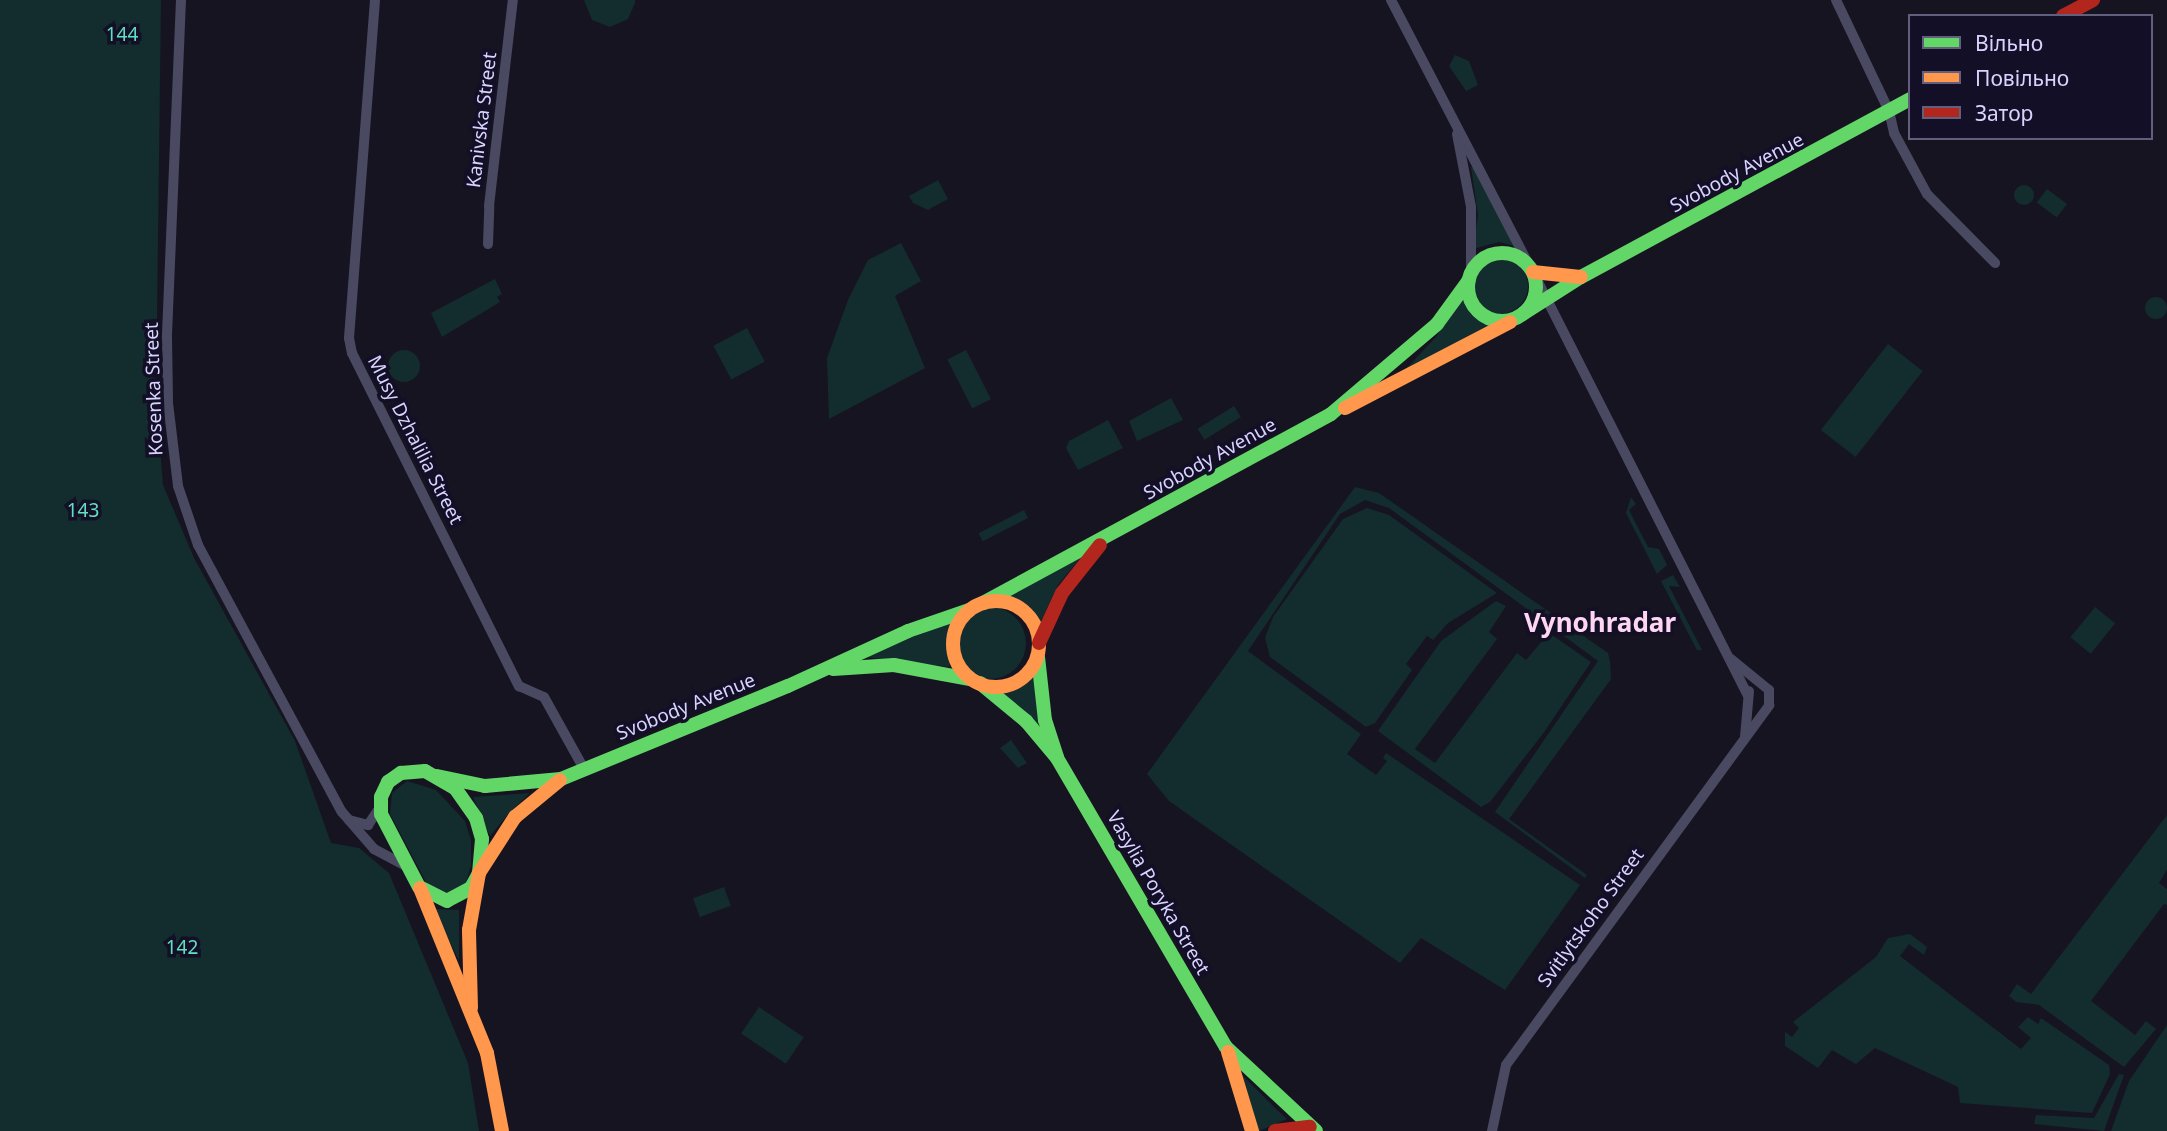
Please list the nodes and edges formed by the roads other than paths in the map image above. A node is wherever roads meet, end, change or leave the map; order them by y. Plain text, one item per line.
1 (181, 0) edge
2 (375, 0) edge
3 (513, 0) edge
4 (1391, 0) edge
5 (1836, 0) edge
6 (2093, 0) edge
7 (2067, 14) edge
8 (1908, 101) edge
9 (1889, 111) junction
10 (1455, 124) junction
11 (488, 244) dead end
12 (1995, 263) dead end
13 (1531, 269) junction
14 (1470, 277) junction
15 (1581, 278) junction
16 (1549, 300) junction
17 (1519, 316) junction
18 (1331, 414) junction
19 (1108, 536) junction
20 (983, 603) junction
21 (969, 611) junction
22 (1038, 648) junction
23 (1731, 659) junction
24 (825, 670) junction
25 (976, 682) junction
26 (1760, 685) junction
27 (1748, 699) junction
28 (1769, 705) junction
29 (1745, 737) junction
30 (1057, 758) junction
31 (583, 769) junction
32 (437, 776) junction
33 (561, 779) junction
34 (380, 806) junction
35 (346, 819) junction
36 (408, 867) junction
37 (479, 873) junction
38 (419, 887) junction
39 (471, 1008) junction
40 (1226, 1047) junction
41 (1313, 1129) edge
42 (502, 1131) edge
43 (1252, 1131) edge
44 (1275, 1131) edge
45 (1492, 1131) edge

1 - 35 street, Kosenka Street
2 - 31 street, Musy Dzhalilia Street
3 - 11 street, Kanivska Street
4 - 10 street
5 - 9 street
6 - 7 street
8 - 9 street, Svobody Avenue
9 - 12 street
9 - 15 street, Svobody Avenue
10 - 13 street
10 - 14 street
13 - 14 street
13 - 15 street
13 - 16 street
13 - 17 street
14 - 17 street
14 - 18 street, Svobody Avenue
15 - 16 street, Svobody Avenue
16 - 17 street, Svobody Avenue
16 - 23 street
17 - 18 street, Svobody Avenue
18 - 19 street, Svobody Avenue
19 - 20 street, Svobody Avenue
19 - 22 street, Svobody Avenue
20 - 21 street
20 - 22 street
21 - 24 street, Svobody Avenue
21 - 25 street
22 - 25 street
22 - 30 street, Vasylia Poryka Street
23 - 26 street
23 - 27 street
24 - 25 street, Svobody Avenue
24 - 31 street, Svobody Avenue
25 - 30 street, Vasylia Poryka Street
26 - 27 street
26 - 28 street
27 - 28 street
27 - 29 street
28 - 29 street, Svitlytskoho Street
29 - 45 street, Svitlytskoho Street
30 - 40 street, Vasylia Poryka Street
31 - 33 street, Svobody Avenue
32 - 33 street, Svobody Avenue
32 - 34 street
32 - 37 street
33 - 37 street, Svobody Avenue
34 - 35 street
34 - 36 street
35 - 36 street, Kosenka Street
36 - 38 street
37 - 38 street
37 - 39 street
38 - 39 street
39 - 42 street
40 - 41 street, Vasylia Poryka Street
40 - 43 street, Vasylia Poryka Street
41 - 44 street, Vasylia Poryka Street

